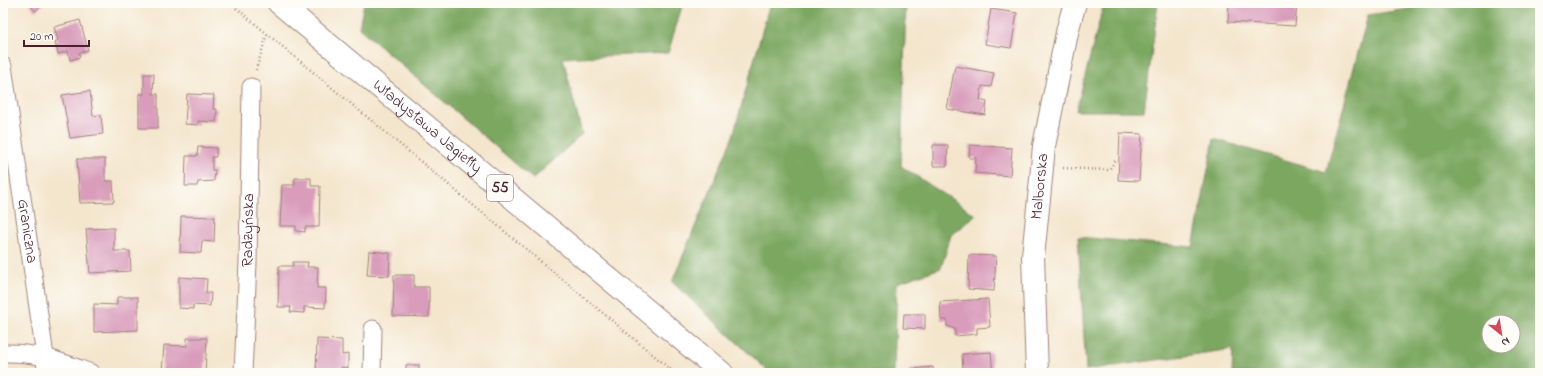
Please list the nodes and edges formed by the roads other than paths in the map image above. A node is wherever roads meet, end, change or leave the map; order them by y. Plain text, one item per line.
1 (279, 3) edge
2 (1075, 3) edge
3 (3, 66) edge
4 (251, 87) road end
5 (374, 329) dead end
6 (3, 353) edge
7 (45, 356) junction
8 (46, 373) edge
9 (91, 373) edge
10 (243, 373) edge
11 (372, 373) edge
12 (722, 373) edge
13 (1037, 373) edge

1 - 12 main road, Władysława Jagiełły / 55
2 - 13 main road, Malborska
3 - 7 street, Graniczna
4 - 10 street, Radzyńska
5 - 11 street
6 - 7 street
7 - 8 street, Graniczna
7 - 9 street

